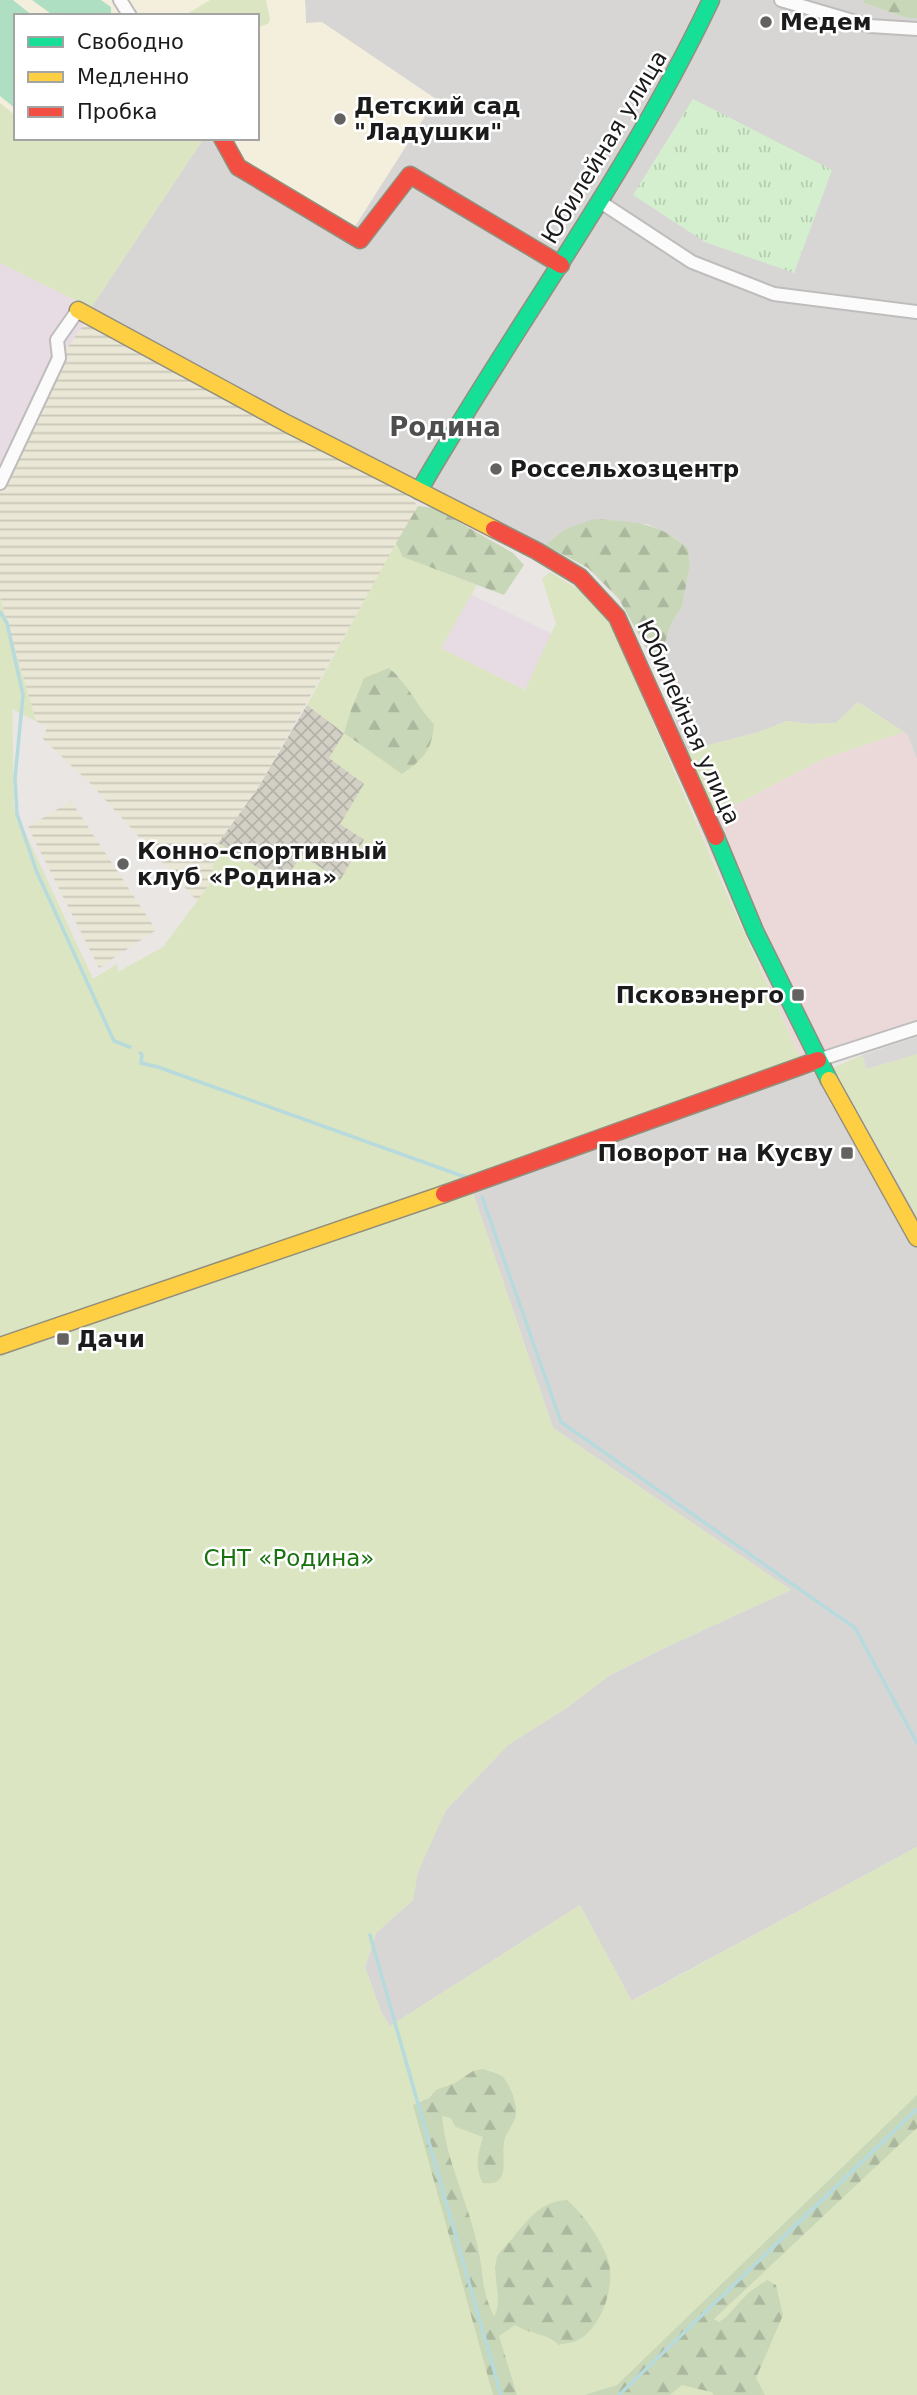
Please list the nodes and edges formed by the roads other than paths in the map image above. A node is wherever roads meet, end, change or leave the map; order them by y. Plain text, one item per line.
1 (711, 0) edge
2 (781, 0) edge
3 (917, 29) edge
4 (223, 140) edge
5 (600, 201) junction
6 (561, 265) junction
7 (78, 310) joint
8 (917, 312) edge
9 (0, 483) edge
10 (419, 491) junction
11 (917, 1028) edge
12 (818, 1060) junction
13 (917, 1238) edge
14 (0, 1346) edge

1 - 5 street, Юбилейная улица
2 - 3 street
4 - 6 street
5 - 6 street, Юбилейная улица
5 - 8 street
6 - 10 street, Юбилейная улица
7 - 9 street
7 - 10 street, Юбилейная улица
10 - 12 street, Юбилейная улица
11 - 12 street
12 - 13 street, Юбилейная улица
12 - 14 street

